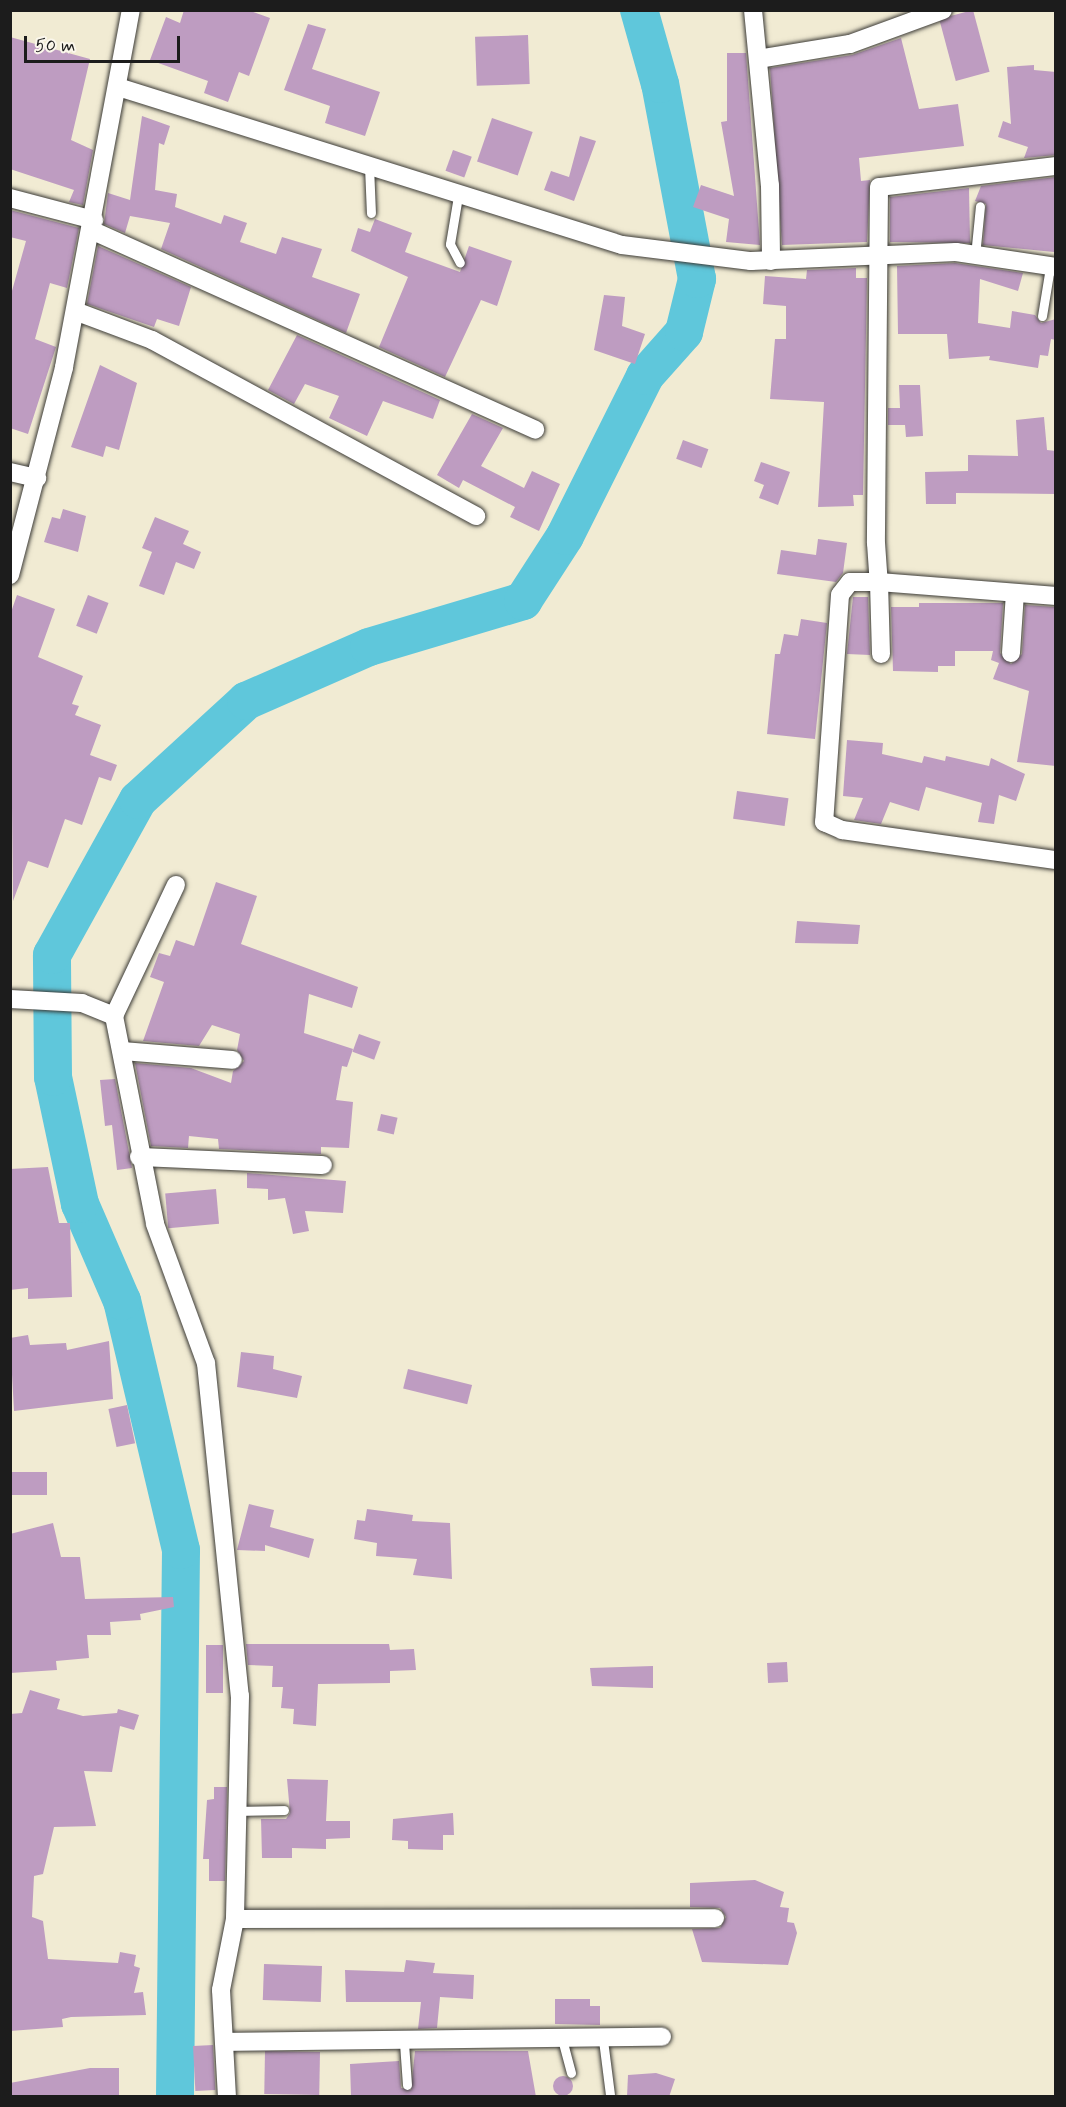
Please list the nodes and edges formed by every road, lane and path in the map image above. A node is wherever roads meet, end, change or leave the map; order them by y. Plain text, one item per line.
1 (131, 10) edge
2 (753, 10) edge
3 (943, 10) edge
4 (758, 59) junction
5 (118, 87) junction
6 (369, 166) junction
7 (1056, 166) edge
8 (458, 196) junction
9 (10, 198) edge
10 (980, 207) dead end
11 (371, 213) dead end
12 (93, 225) junction
13 (975, 256) junction
14 (878, 259) junction
15 (771, 261) junction
16 (460, 263) dead end
17 (1053, 267) edge
18 (75, 311) junction
19 (1042, 316) dead end
20 (535, 430) dead end
21 (10, 472) edge
22 (37, 478) junction
23 (476, 516) dead end
24 (10, 575) edge
25 (879, 582) junction
26 (1015, 593) junction
27 (1056, 596) edge
28 (1011, 653) dead end
29 (881, 654) dead end
30 (1056, 860) edge
31 (176, 885) dead end
32 (10, 999) edge
33 (114, 1016) junction
34 (122, 1051) junction
35 (233, 1060) dead end
36 (139, 1157) junction
37 (323, 1165) dead end
38 (284, 1810) dead end
39 (238, 1811) junction
40 (715, 1918) dead end
41 (235, 1919) junction
42 (662, 2037) dead end
43 (562, 2039) junction
44 (603, 2040) junction
45 (225, 2042) junction
46 (404, 2043) junction
47 (571, 2073) dead end
48 (407, 2085) dead end
49 (610, 2095) edge
50 (227, 2097) edge

1 - 5 street
2 - 4 street
3 - 4 street
4 - 15 street
5 - 6 street
5 - 12 street
6 - 8 street
6 - 11 lane
7 - 14 street
8 - 15 street
8 - 16 lane
9 - 12 street
10 - 13 lane
12 - 18 street
12 - 20 street
13 - 14 street
13 - 17 street
14 - 15 street
14 - 25 street
17 - 19 lane
18 - 22 street
18 - 23 street
21 - 22 street
22 - 24 street
25 - 26 street
25 - 29 street
25 - 30 street
26 - 27 street
26 - 28 street
31 - 33 street
32 - 33 street
33 - 34 street
34 - 35 street
34 - 36 street
36 - 37 street
36 - 39 street
38 - 39 lane
39 - 41 street
40 - 41 street
41 - 45 street
42 - 44 street
43 - 44 street
43 - 46 street
43 - 47 lane
44 - 49 lane
45 - 46 street
45 - 50 street
46 - 48 lane

